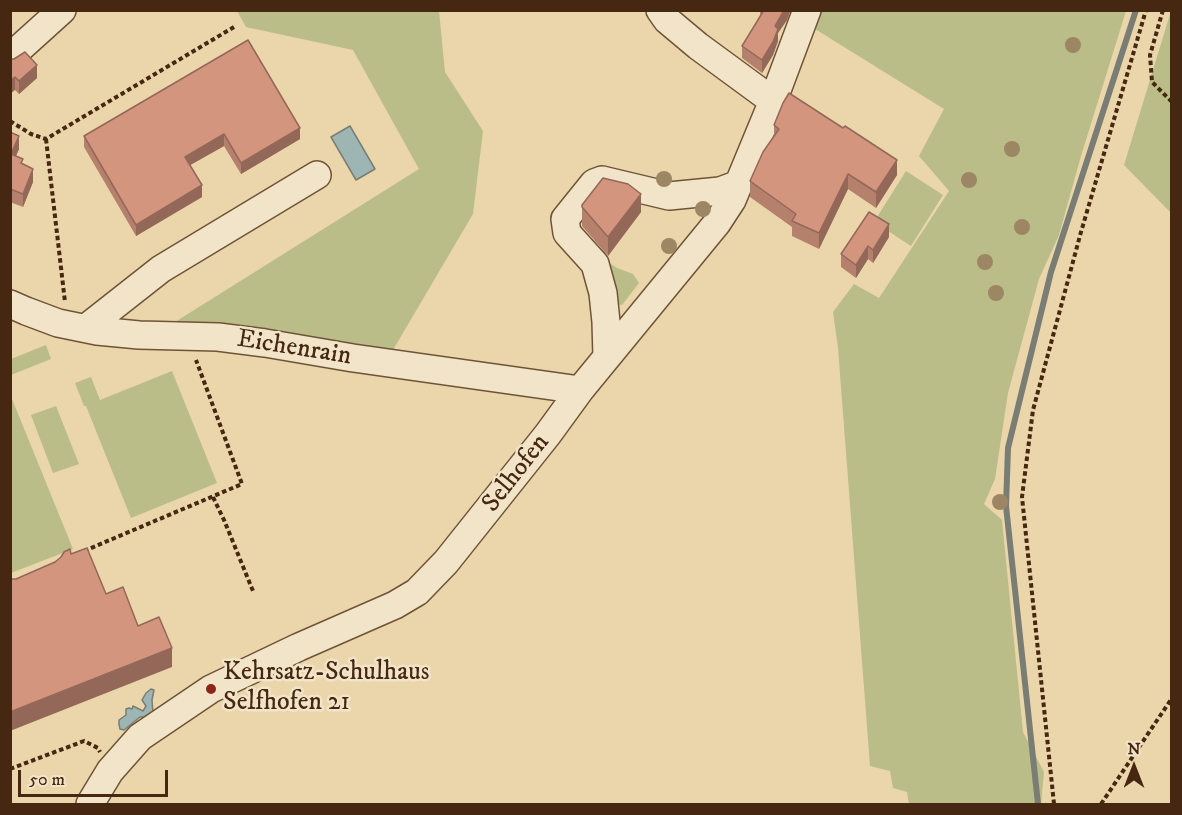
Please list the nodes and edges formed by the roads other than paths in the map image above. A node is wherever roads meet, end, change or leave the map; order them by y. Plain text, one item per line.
1 (62, 10) edge
2 (660, 10) edge
3 (807, 10) edge
4 (10, 57) edge
5 (772, 101) junction
6 (317, 175) dead end
7 (739, 184) junction
8 (16, 311) edge
9 (77, 327) junction
10 (607, 357) junction
11 (580, 390) junction
12 (90, 804) edge

1 - 4 street
2 - 5 street
3 - 5 street, Selhofen
5 - 7 street, Selhofen
6 - 9 street
7 - 10 street, Selhofen
7 - 10 street
8 - 9 street, Eichenrain
9 - 11 street, Eichenrain
10 - 11 street, Selhofen
11 - 12 street, Selhofen

